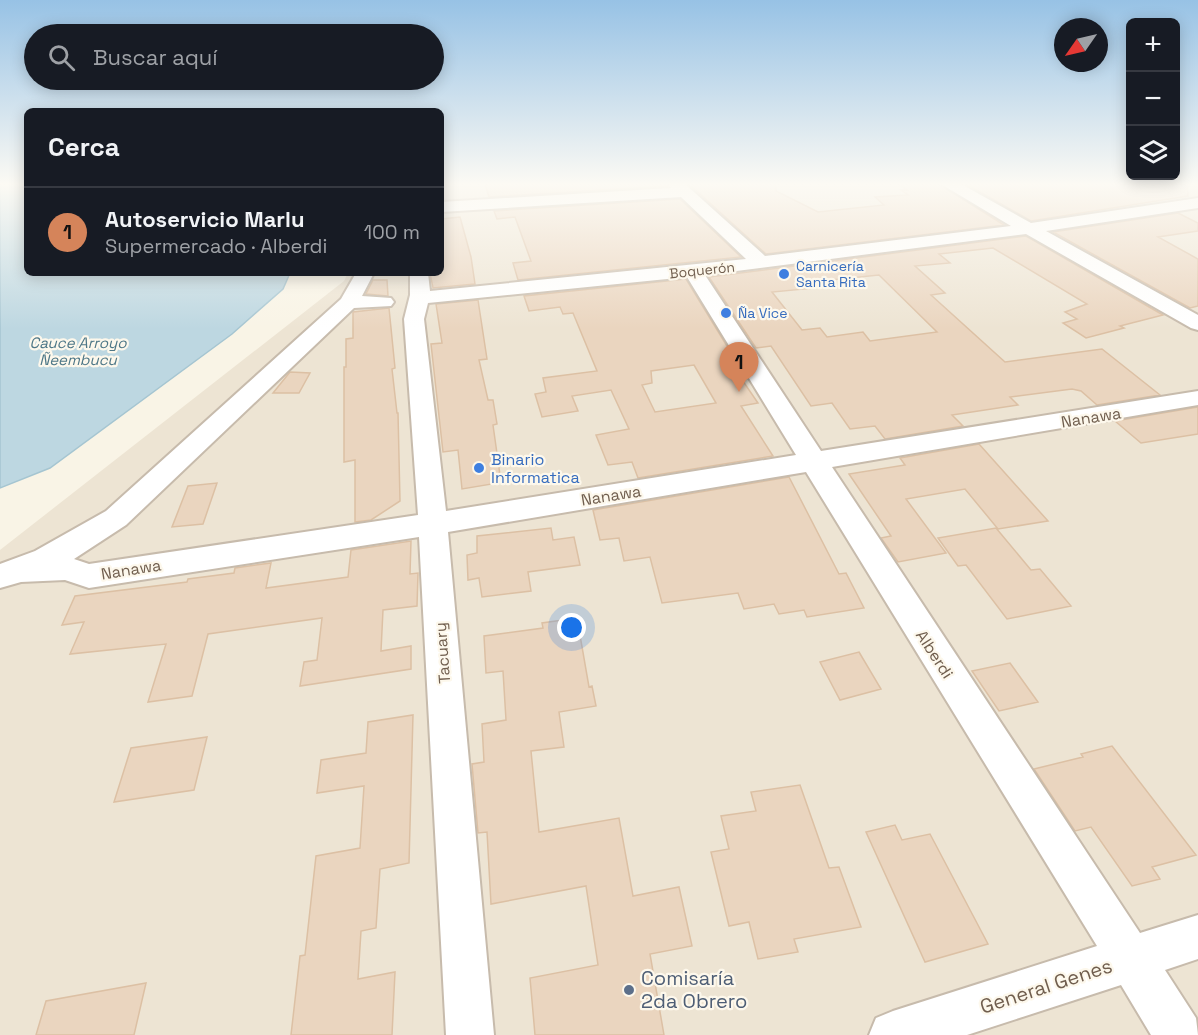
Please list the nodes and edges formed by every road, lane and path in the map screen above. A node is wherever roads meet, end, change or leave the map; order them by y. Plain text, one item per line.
1 (727, 232) edge
2 (1002, 232) edge
3 (1034, 232) edge
4 (761, 263) junction
5 (693, 271) junction
6 (363, 276) edge
7 (419, 286) edge
8 (349, 302) junction
9 (384, 302) dead end
10 (1198, 324) edge
11 (1198, 398) edge
12 (813, 462) junction
13 (433, 524) junction
14 (12, 574) edge
15 (1198, 937) edge
16 (1131, 959) junction
17 (470, 1035) edge
18 (893, 1035) edge
19 (1179, 1035) edge

1 - 4 street
2 - 4 street, Boquerón
3 - 10 street
4 - 5 street, Boquerón
5 - 7 street, Boquerón
5 - 12 street, Alberdi
6 - 8 street
7 - 13 street, Tacuary
8 - 9 street
8 - 14 street
11 - 12 street, Nanawa
12 - 13 street, Nanawa
12 - 16 street, Alberdi
13 - 14 street, Nanawa
13 - 17 street, Tacuary
15 - 16 street, General Genes
16 - 18 street, General Genes
16 - 19 street, Alberdi

